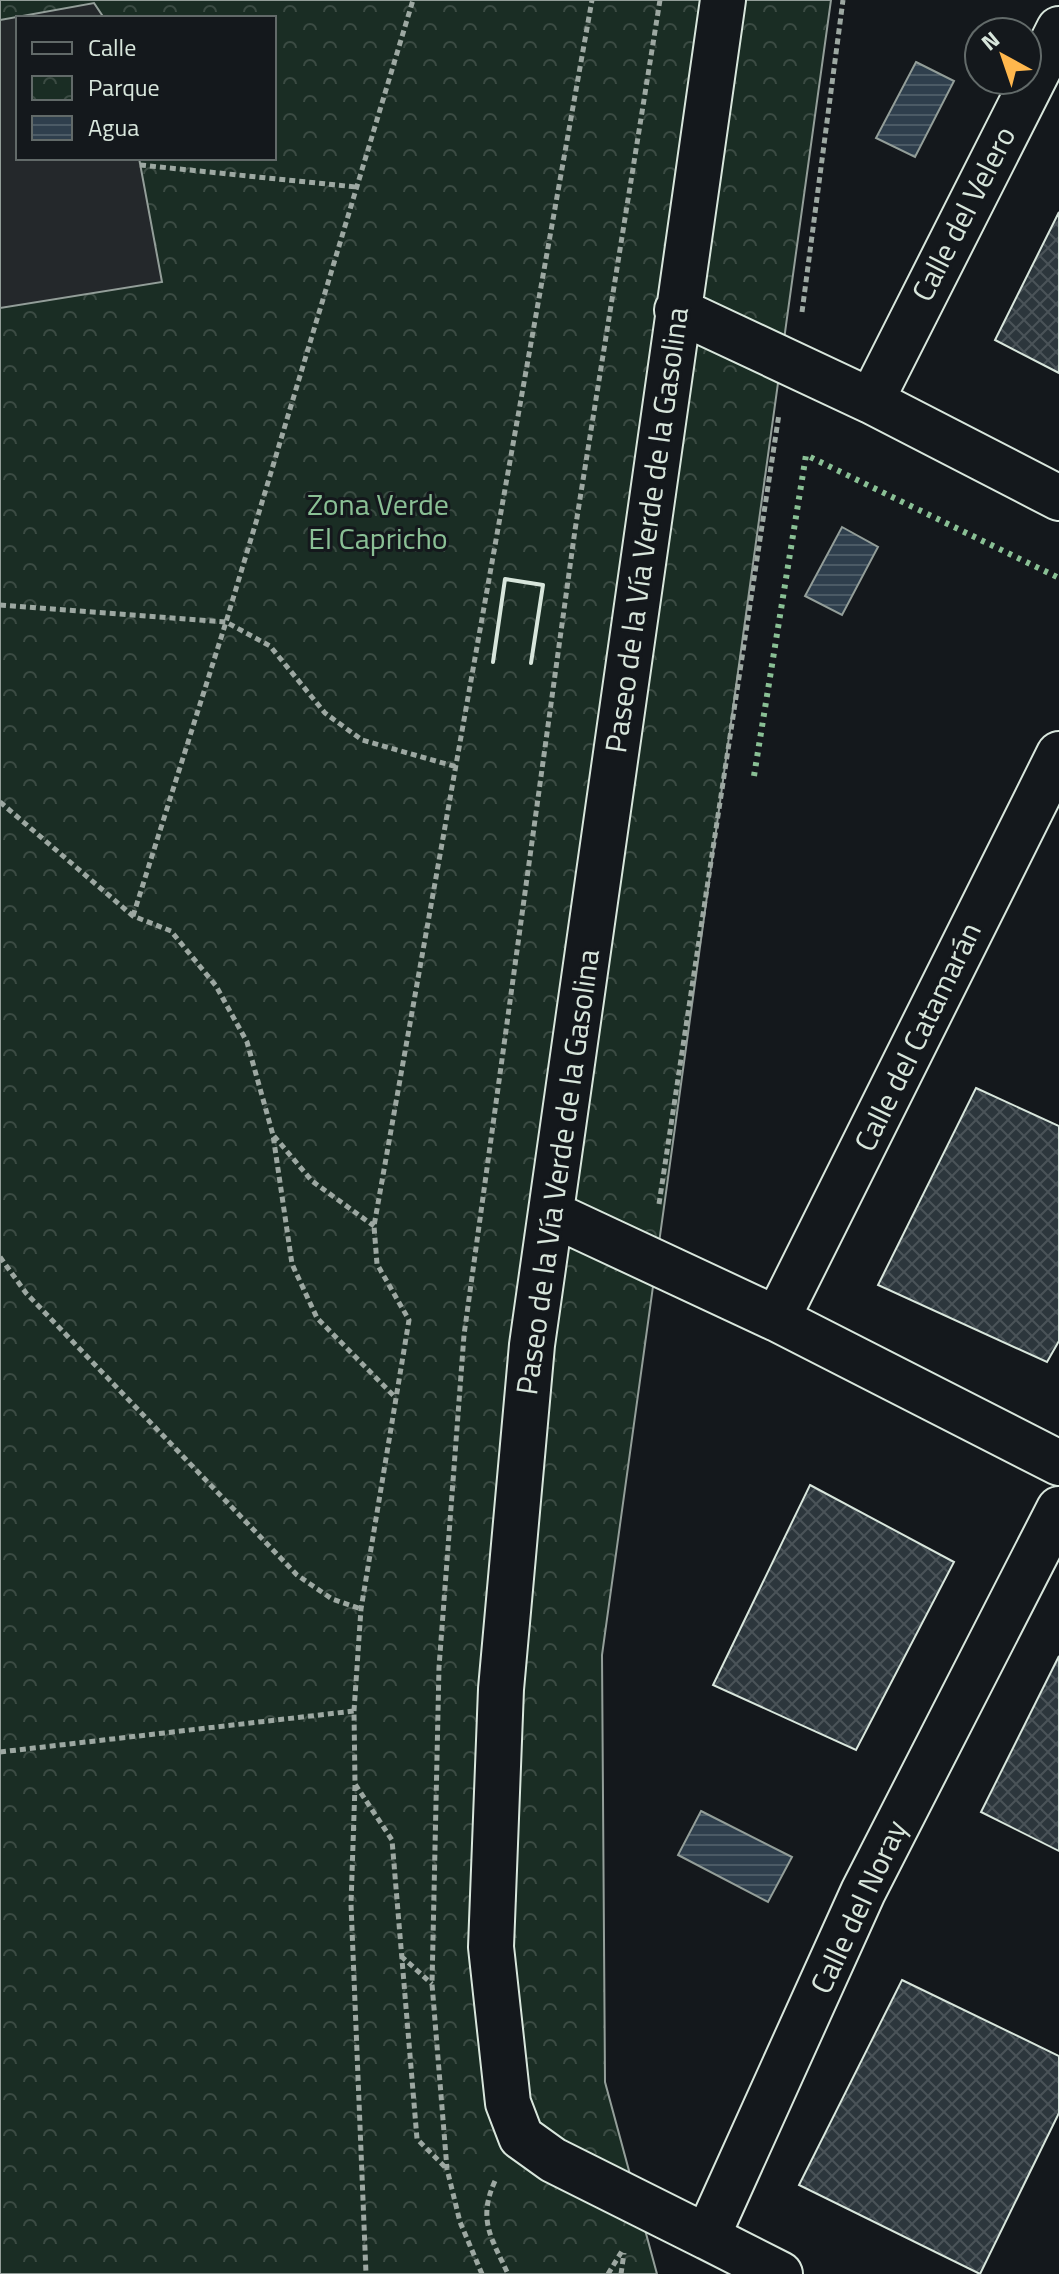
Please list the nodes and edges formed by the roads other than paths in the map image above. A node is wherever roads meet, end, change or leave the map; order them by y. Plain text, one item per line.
1 (723, 0) edge
2 (1059, 29) edge
3 (677, 310) junction
4 (871, 401) junction
5 (1059, 498) edge
6 (1059, 754) edge
7 (552, 1214) junction
8 (777, 1319) junction
9 (1059, 1463) edge
10 (1059, 1509) edge
11 (707, 2237) junction
12 (780, 2274) edge

1 - 3 street, Paseo de la Vía Verde de la Gasolina
2 - 4 street, Calle del Velero
3 - 4 street
3 - 7 street, Paseo de la Vía Verde de la Gasolina
4 - 5 street
6 - 8 street, Calle del Catamarán
7 - 8 street
7 - 11 street, Paseo de la Vía Verde de la Gasolina
8 - 9 street
10 - 11 street, Calle del Noray
11 - 12 street

